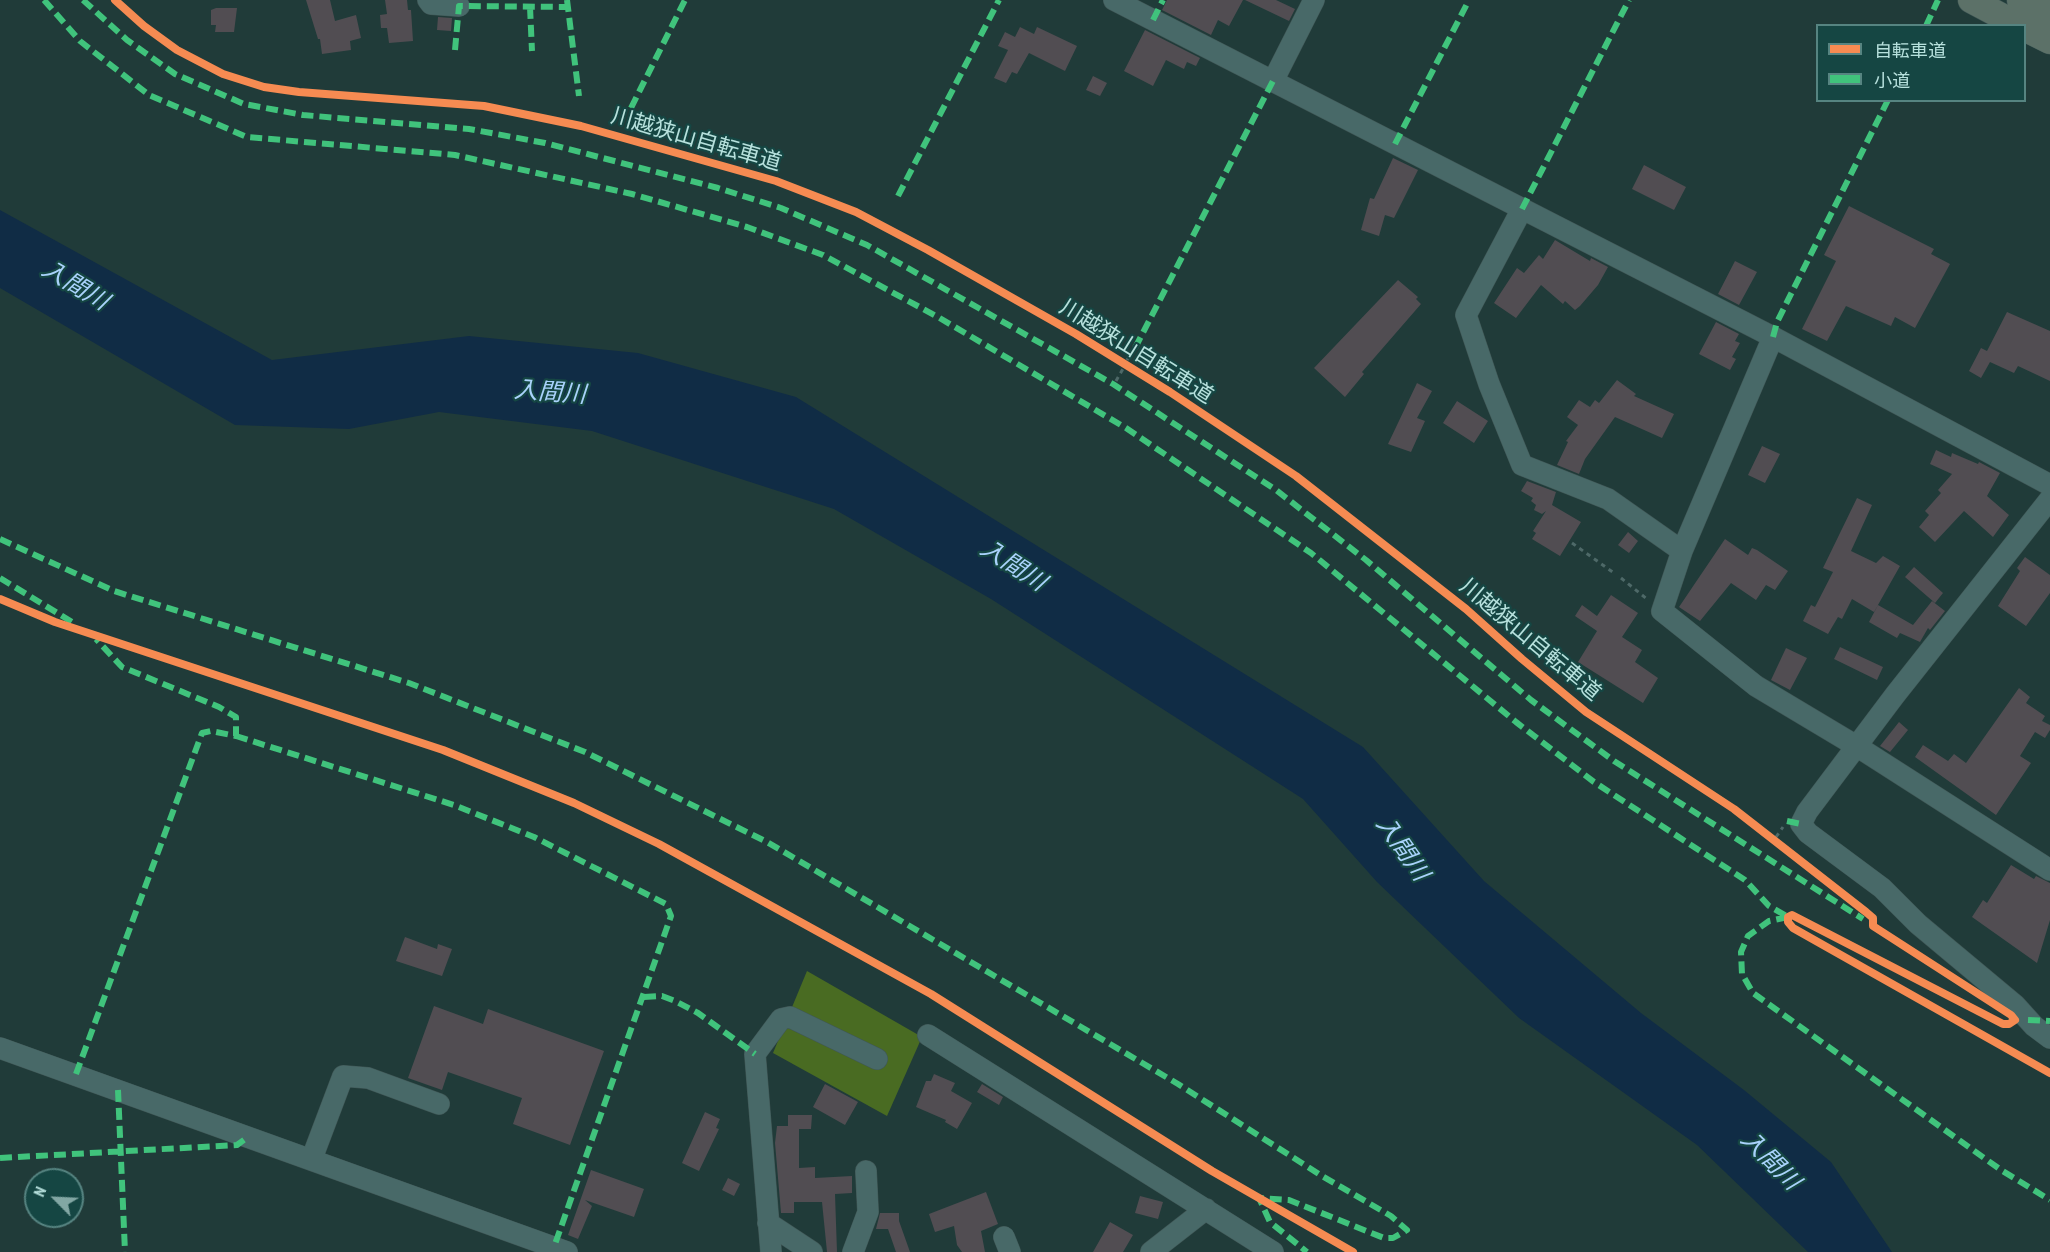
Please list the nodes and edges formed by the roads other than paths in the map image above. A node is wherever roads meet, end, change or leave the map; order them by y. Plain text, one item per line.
1 (428, 0) edge
2 (1114, 0) edge
3 (1314, 0) edge
4 (1971, 0) edge
5 (2020, 0) edge
6 (459, 6) dead end
7 (2050, 15) edge
8 (2016, 24) edge
9 (2026, 29) edge
10 (2050, 41) edge
11 (1273, 81) junction
12 (1522, 209) junction
13 (1773, 337) junction
14 (2050, 485) edge
15 (2050, 499) edge
16 (1682, 551) junction
17 (1858, 747) junction
18 (2050, 870) edge
19 (928, 1035) dead end
20 (2050, 1038) edge
21 (0, 1048) edge
22 (877, 1059) dead end
23 (439, 1104) dead end
24 (312, 1158) junction
25 (866, 1171) dead end
26 (1206, 1209) junction
27 (768, 1223) junction
28 (567, 1252) edge
29 (771, 1252) edge
30 (812, 1252) edge
31 (853, 1252) edge
32 (1151, 1252) edge
33 (1273, 1252) edge

1 - 6 street
2 - 11 street
3 - 11 street
4 - 8 main road
5 - 7 main road
9 - 10 main road
11 - 12 street
12 - 13 street
12 - 16 street
13 - 14 street
13 - 16 street
15 - 17 street
16 - 17 street
17 - 18 street
17 - 20 street
19 - 26 street
21 - 24 street
22 - 27 street
23 - 24 street
24 - 28 street
25 - 31 street
26 - 32 street
26 - 33 street
27 - 29 street
27 - 30 street

